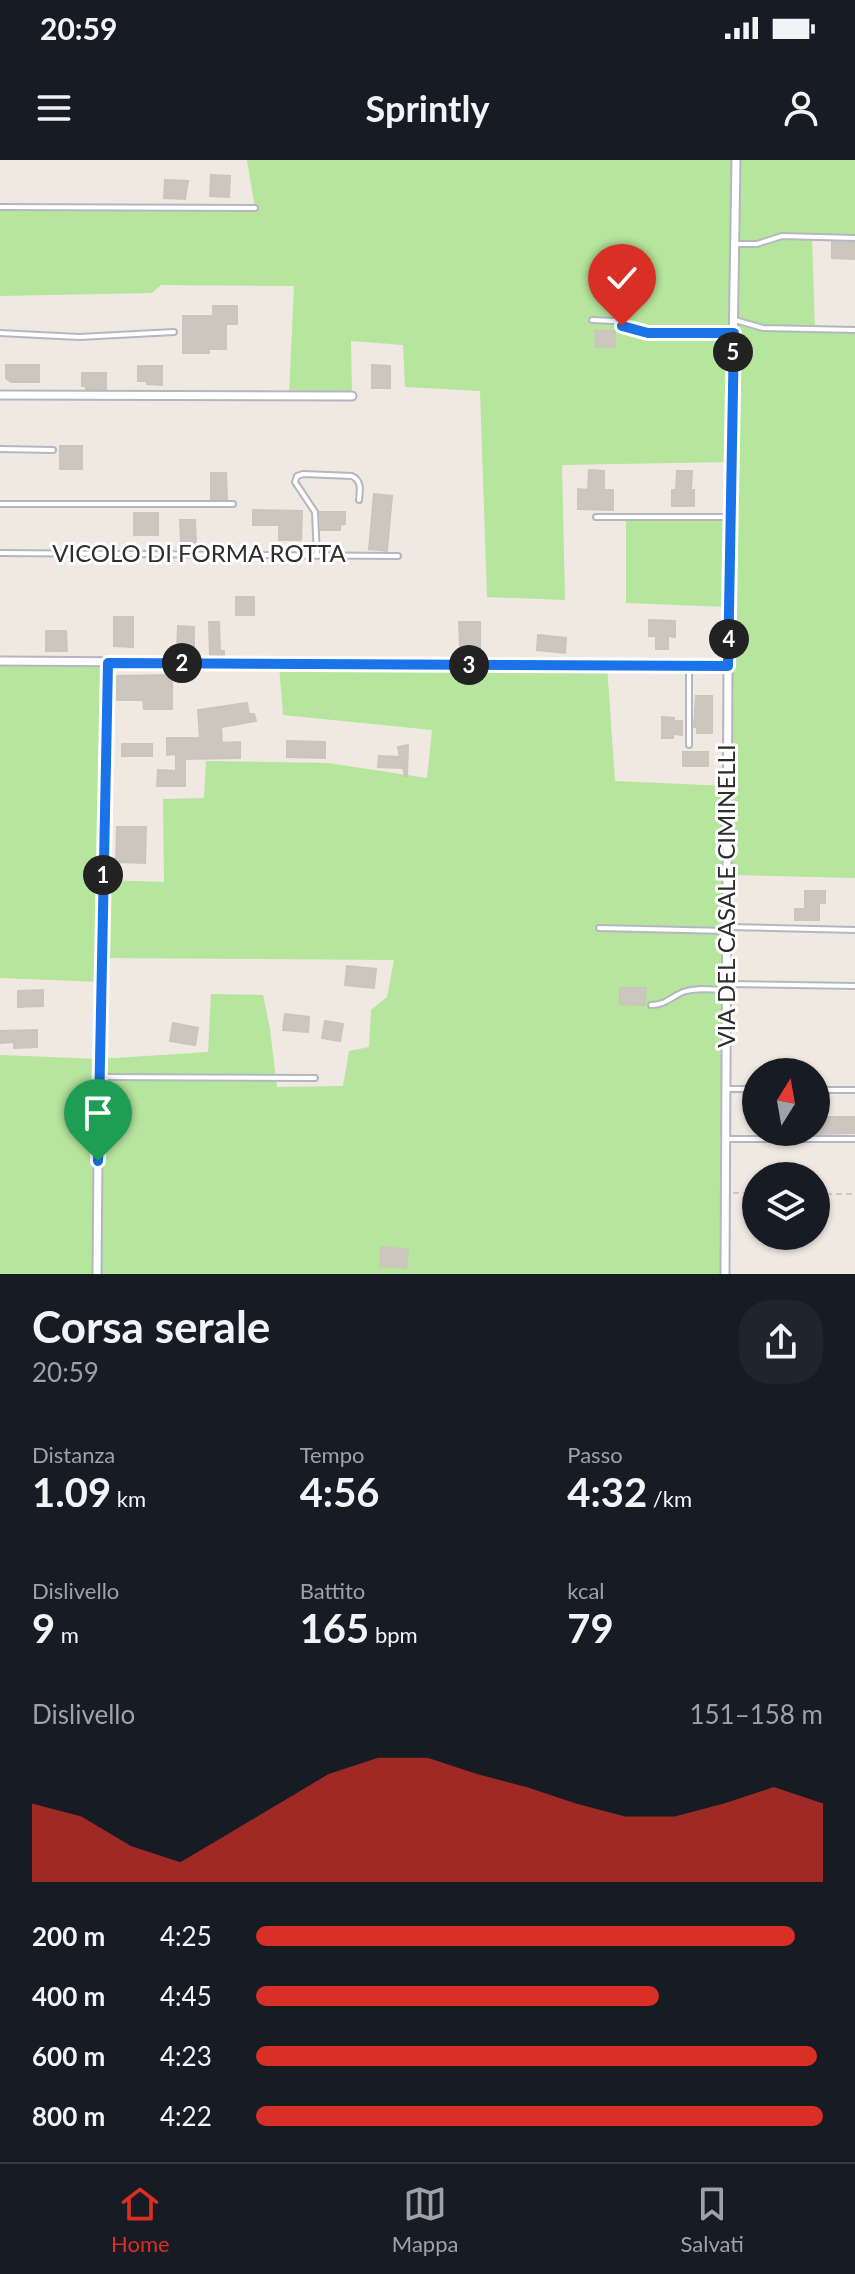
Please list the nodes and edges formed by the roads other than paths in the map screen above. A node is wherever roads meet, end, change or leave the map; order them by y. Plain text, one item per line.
1 (736, 160) edge
2 (0, 207) edge
3 (255, 208) dead end
4 (855, 238) edge
5 (735, 244) junction
6 (592, 320) dead end
7 (734, 320) junction
8 (855, 330) edge
9 (174, 332) dead end
10 (0, 333) edge
11 (734, 333) junction
12 (0, 395) edge
13 (352, 396) dead end
14 (0, 449) edge
15 (53, 450) dead end
16 (359, 500) dead end
17 (0, 504) edge
18 (233, 504) dead end
19 (596, 517) dead end
20 (731, 517) junction
21 (0, 553) edge
22 (317, 556) junction
23 (398, 556) dead end
24 (0, 661) edge
25 (108, 663) junction
26 (689, 666) junction
27 (728, 666) junction
28 (689, 745) dead end
29 (599, 928) dead end
30 (727, 929) junction
31 (855, 930) edge
32 (855, 986) edge
33 (726, 987) junction
34 (651, 1005) dead end
35 (99, 1077) junction
36 (315, 1078) dead end
37 (726, 1089) junction
38 (742, 1089) edge
39 (830, 1090) edge
40 (855, 1090) edge
41 (726, 1139) junction
42 (855, 1139) edge
43 (97, 1274) edge
44 (725, 1274) edge

1 - 5 street, VIA DEL CASALE CIMINELLI
2 - 3 lane
4 - 5 lane
5 - 7 street, VIA DEL CASALE CIMINELLI
6 - 11 lane
7 - 8 lane
7 - 11 street, VIA DEL CASALE CIMINELLI
9 - 10 lane
11 - 20 street, VIA DEL CASALE CIMINELLI
12 - 13 street
14 - 15 lane
16 - 22 lane
17 - 18 lane, VICOLO DI FORMA ROTTA
19 - 20 lane
20 - 27 street, VIA DEL CASALE CIMINELLI
21 - 22 lane, VICOLO DI FORMA ROTTA
22 - 23 lane, VICOLO DI FORMA ROTTA
24 - 25 street
25 - 26 street
25 - 35 street
26 - 27 street
26 - 28 lane
27 - 30 street, VIA DEL CASALE CIMINELLI
29 - 30 lane
30 - 31 lane
30 - 33 street, VIA DEL CASALE CIMINELLI
32 - 33 lane
33 - 34 lane
33 - 37 street, VIA DEL CASALE CIMINELLI
35 - 36 lane
35 - 43 street
37 - 38 lane
37 - 41 street, VIA DEL CASALE CIMINELLI
39 - 40 lane
41 - 42 lane
41 - 44 street, VIA DEL CASALE CIMINELLI

